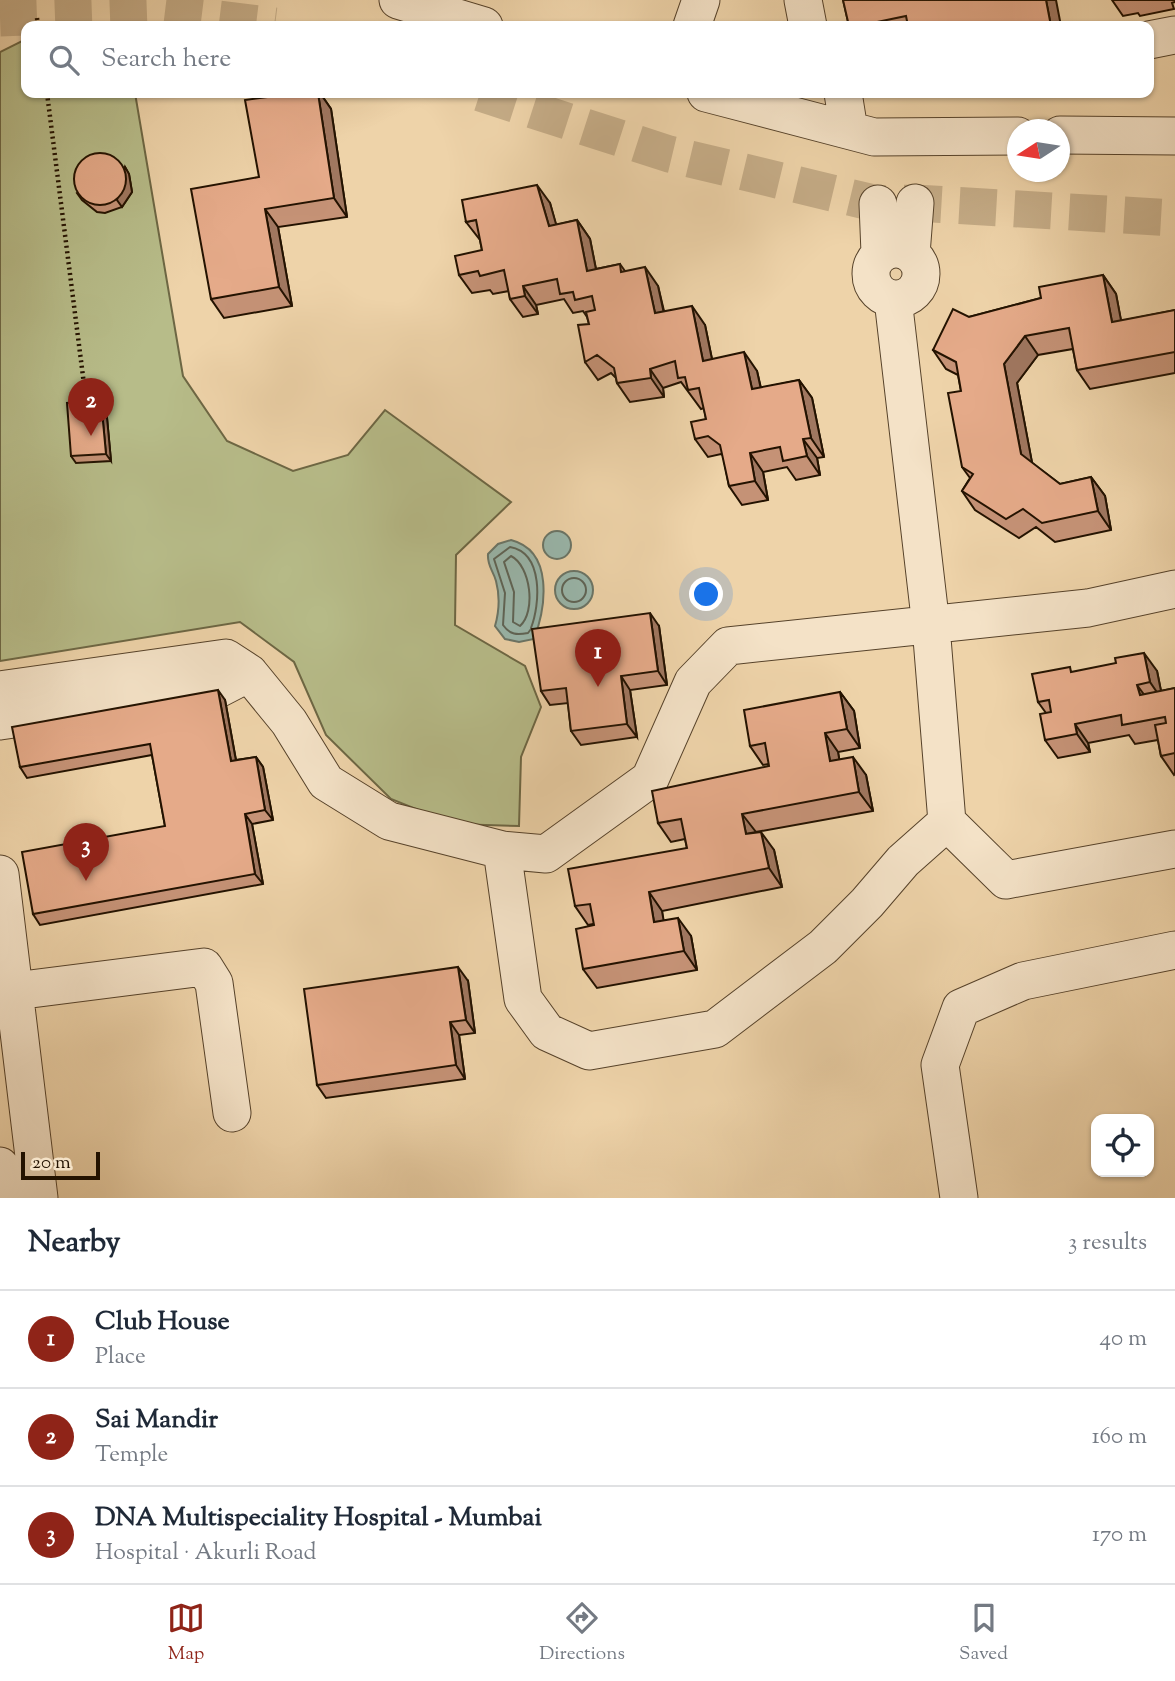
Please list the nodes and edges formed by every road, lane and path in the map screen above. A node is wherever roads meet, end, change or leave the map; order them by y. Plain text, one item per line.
1 (398, 0) edge
2 (701, 0) edge
3 (803, 0) edge
4 (37, 18) dead end
5 (37, 21) edge
6 (467, 21) edge
7 (694, 21) edge
8 (807, 21) edge
9 (1175, 34) edge
10 (1154, 39) edge
11 (48, 98) edge
12 (725, 98) edge
13 (844, 98) edge
14 (849, 130) junction
15 (1070, 135) edge
16 (1007, 136) edge
17 (1175, 136) edge
18 (915, 203) dead end
19 (878, 204) dead end
20 (895, 253) junction
21 (88, 409) edge
22 (1175, 589) edge
23 (931, 626) junction
24 (249, 673) junction
25 (0, 690) edge
26 (0, 721) edge
27 (947, 822) junction
28 (1175, 849) edge
29 (502, 850) junction
30 (1, 883) edge
31 (1175, 950) edge
32 (7, 992) edge
33 (232, 1113) dead end
34 (16, 1138) edge
35 (0, 1166) edge
36 (4, 1198) edge
37 (39, 1198) edge
38 (959, 1198) edge

1 - 6 street
2 - 7 street
3 - 8 street
4 - 5 path
9 - 10 street
11 - 21 path
12 - 14 street
13 - 14 street
14 - 16 street
15 - 17 street
18 - 20 street
19 - 20 street
20 - 23 street
22 - 23 street
23 - 27 street
23 - 29 street
24 - 25 street
24 - 26 street
24 - 29 street
27 - 28 street
27 - 29 street
30 - 32 street
31 - 38 street
32 - 33 street
32 - 34 street
34 - 37 street
35 - 36 street

